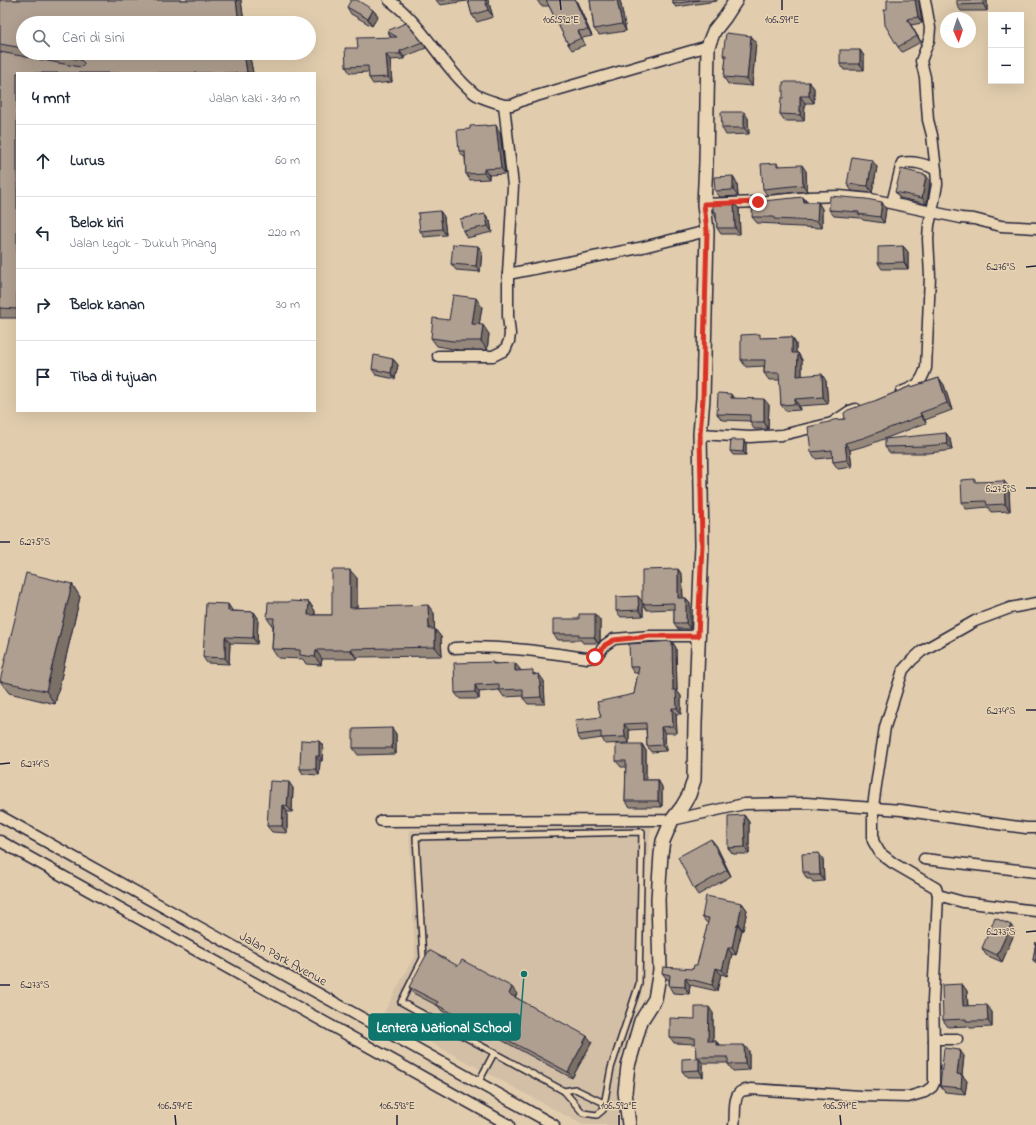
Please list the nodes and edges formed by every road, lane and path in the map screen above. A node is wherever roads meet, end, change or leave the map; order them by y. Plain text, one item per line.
1 (389, 0) edge
2 (736, 0) edge
3 (925, 0) edge
4 (708, 46) junction
5 (504, 105) junction
6 (936, 170) junction
7 (892, 202) junction
8 (704, 204) junction
9 (932, 212) junction
10 (1036, 228) edge
11 (707, 231) junction
12 (508, 274) junction
13 (438, 356) dead end
14 (894, 394) edge
15 (865, 406) edge
16 (700, 434) junction
17 (1036, 603) edge
18 (698, 636) junction
19 (454, 648) dead end
20 (873, 807) junction
21 (0, 816) edge
22 (672, 820) junction
23 (381, 821) dead end
24 (1036, 828) edge
25 (0, 841) edge
26 (924, 859) dead end
27 (1036, 872) edge
28 (938, 895) junction
29 (1036, 911) edge
30 (421, 1013) junction
31 (957, 1038) dead end
32 (934, 1041) junction
33 (406, 1042) junction
34 (494, 1053) junction
35 (478, 1083) junction
36 (564, 1092) junction
37 (604, 1103) junction
38 (509, 1125) edge
39 (554, 1125) edge
40 (629, 1125) edge
41 (734, 1125) edge

1 - 5 street
2 - 4 street
3 - 6 street
4 - 5 street
4 - 8 street
5 - 12 street
6 - 7 street
6 - 9 street
7 - 8 street
7 - 9 street
8 - 11 street
9 - 10 street
9 - 14 street
11 - 12 street
11 - 16 street
12 - 13 street
15 - 16 street
16 - 18 street
17 - 20 street
18 - 19 street
18 - 22 street
20 - 22 street
20 - 24 street
20 - 28 street
21 - 33 street, Jalan Park Avenue
22 - 23 street
22 - 40 street
25 - 38 street
26 - 27 street
28 - 29 street
28 - 32 street
30 - 33 lane
30 - 34 lane
30 - 37 lane
31 - 32 street
32 - 41 street
33 - 35 street, Jalan Park Avenue
34 - 35 lane
34 - 36 lane
35 - 39 street, Jalan Park Avenue
36 - 37 lane
36 - 37 lane

